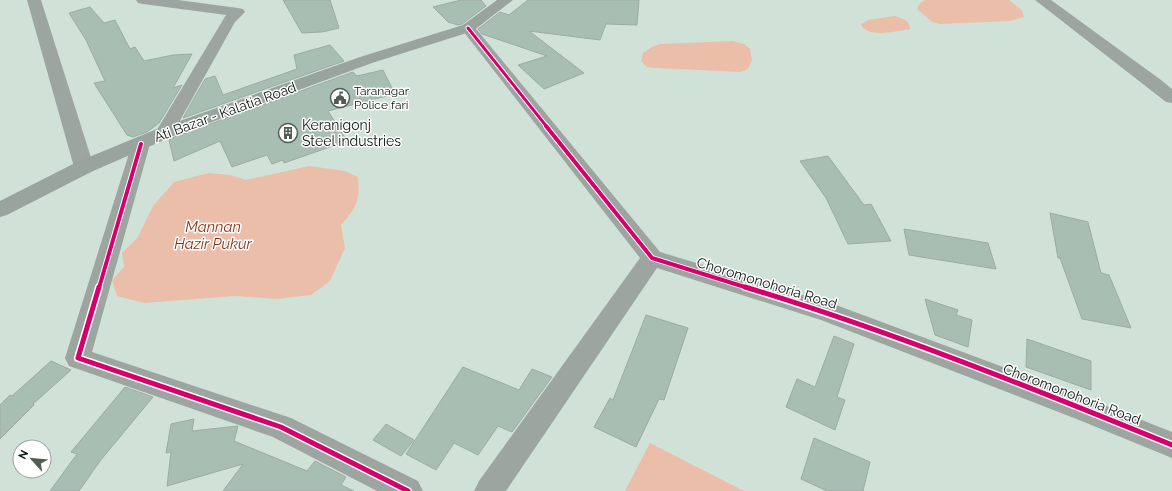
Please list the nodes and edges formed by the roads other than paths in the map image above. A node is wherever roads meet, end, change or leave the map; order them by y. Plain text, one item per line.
1 (34, 0) edge
2 (143, 0) edge
3 (247, 0) edge
4 (506, 0) edge
5 (1042, 0) edge
6 (234, 16) junction
7 (462, 30) junction
8 (1172, 98) edge
9 (164, 133) junction
10 (141, 144) junction
11 (84, 167) junction
12 (0, 210) edge
13 (652, 258) junction
14 (1172, 445) edge
15 (408, 491) edge
16 (489, 491) edge

1 - 11 street
2 - 6 street
3 - 6 street
4 - 7 main road
5 - 8 street
6 - 9 street
7 - 9 main road, Ati Bazar - Kalatia Road
7 - 13 street
9 - 10 main road, Ati Bazar - Kalatia Road
10 - 11 main road, Ati Bazar - Kalatia Road
10 - 15 street
11 - 12 main road, Ati Bazar - Kalatia Road
13 - 14 street, Choromonohoria Road
13 - 16 street

